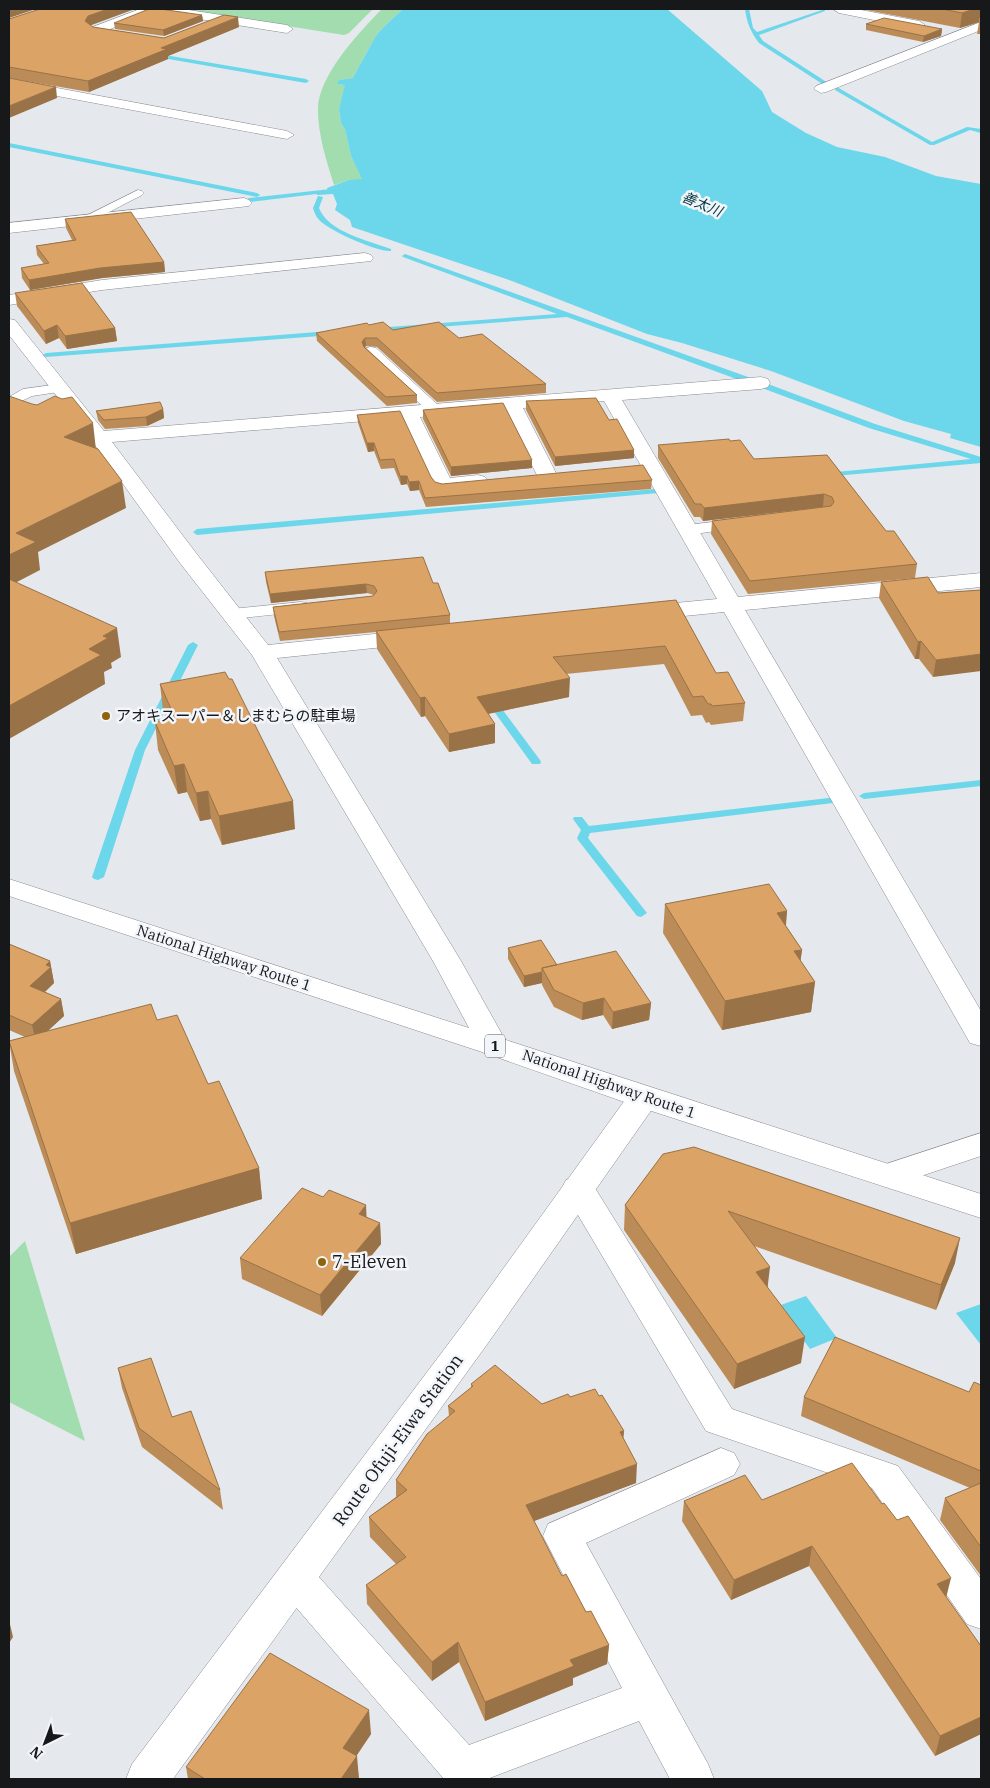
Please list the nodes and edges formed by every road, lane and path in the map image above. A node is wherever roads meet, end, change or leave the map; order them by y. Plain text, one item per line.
1 (150, 9) edge
2 (161, 9) edge
3 (839, 9) edge
4 (224, 19) junction
5 (981, 26) edge
6 (199, 29) edge
7 (287, 29) dead end
8 (961, 34) junction
9 (138, 38) edge
10 (981, 38) edge
11 (9, 83) edge
12 (822, 89) dead end
13 (287, 135) dead end
14 (138, 193) dead end
15 (244, 203) dead end
16 (84, 220) junction
17 (9, 228) edge
18 (364, 258) dead end
19 (9, 300) edge
20 (9, 324) edge
21 (371, 351) edge
22 (761, 383) dead end
23 (60, 388) junction
24 (610, 396) junction
25 (9, 403) edge
26 (511, 404) junction
27 (435, 410) junction
28 (408, 412) junction
29 (99, 437) junction
30 (546, 475) edge
31 (499, 480) edge
32 (755, 522) edge
33 (687, 530) junction
34 (981, 580) edge
35 (729, 604) junction
36 (319, 605) edge
37 (232, 614) junction
38 (621, 615) edge
39 (437, 634) edge
40 (262, 653) junction
41 (9, 887) edge
42 (981, 1036) edge
43 (493, 1045) junction
44 (644, 1097) junction
45 (981, 1144) edge
46 (888, 1175) junction
47 (578, 1188) junction
48 (981, 1206) edge
49 (721, 1464) dead end
50 (296, 1578) junction
51 (981, 1611) edge
52 (649, 1698) junction
53 (147, 1779) edge
54 (693, 1779) edge

1 - 9 main road
2 - 4 main road
3 - 8 main road
4 - 6 main road
4 - 7 main road
5 - 8 main road
8 - 10 main road
8 - 12 main road
11 - 13 main road
14 - 16 lane
15 - 16 main road
16 - 17 main road
18 - 19 main road
20 - 23 main road
21 - 27 lane
22 - 24 main road
23 - 25 lane
23 - 29 main road
24 - 26 main road
24 - 33 main road
26 - 27 main road
26 - 30 main road
27 - 28 main road
28 - 29 main road
28 - 31 main road
29 - 37 main road
32 - 33 lane
33 - 35 main road
34 - 35 main road
35 - 38 main road
35 - 42 main road
36 - 37 lane
37 - 40 main road
39 - 40 main road
40 - 43 main road
41 - 43 main road, National Highway Route 1 / 1
43 - 44 main road, National Highway Route 1 / 1
44 - 46 main road, National Highway Route 1 / 1
44 - 47 main road, Route Ofuji-Eiwa Station
45 - 46 main road
46 - 48 main road, National Highway Route 1 / 1
47 - 50 main road, Route Ofuji-Eiwa Station
47 - 51 main road
49 - 52 main road
50 - 52 main road
50 - 53 main road, Route Ofuji-Eiwa Station
52 - 54 main road

